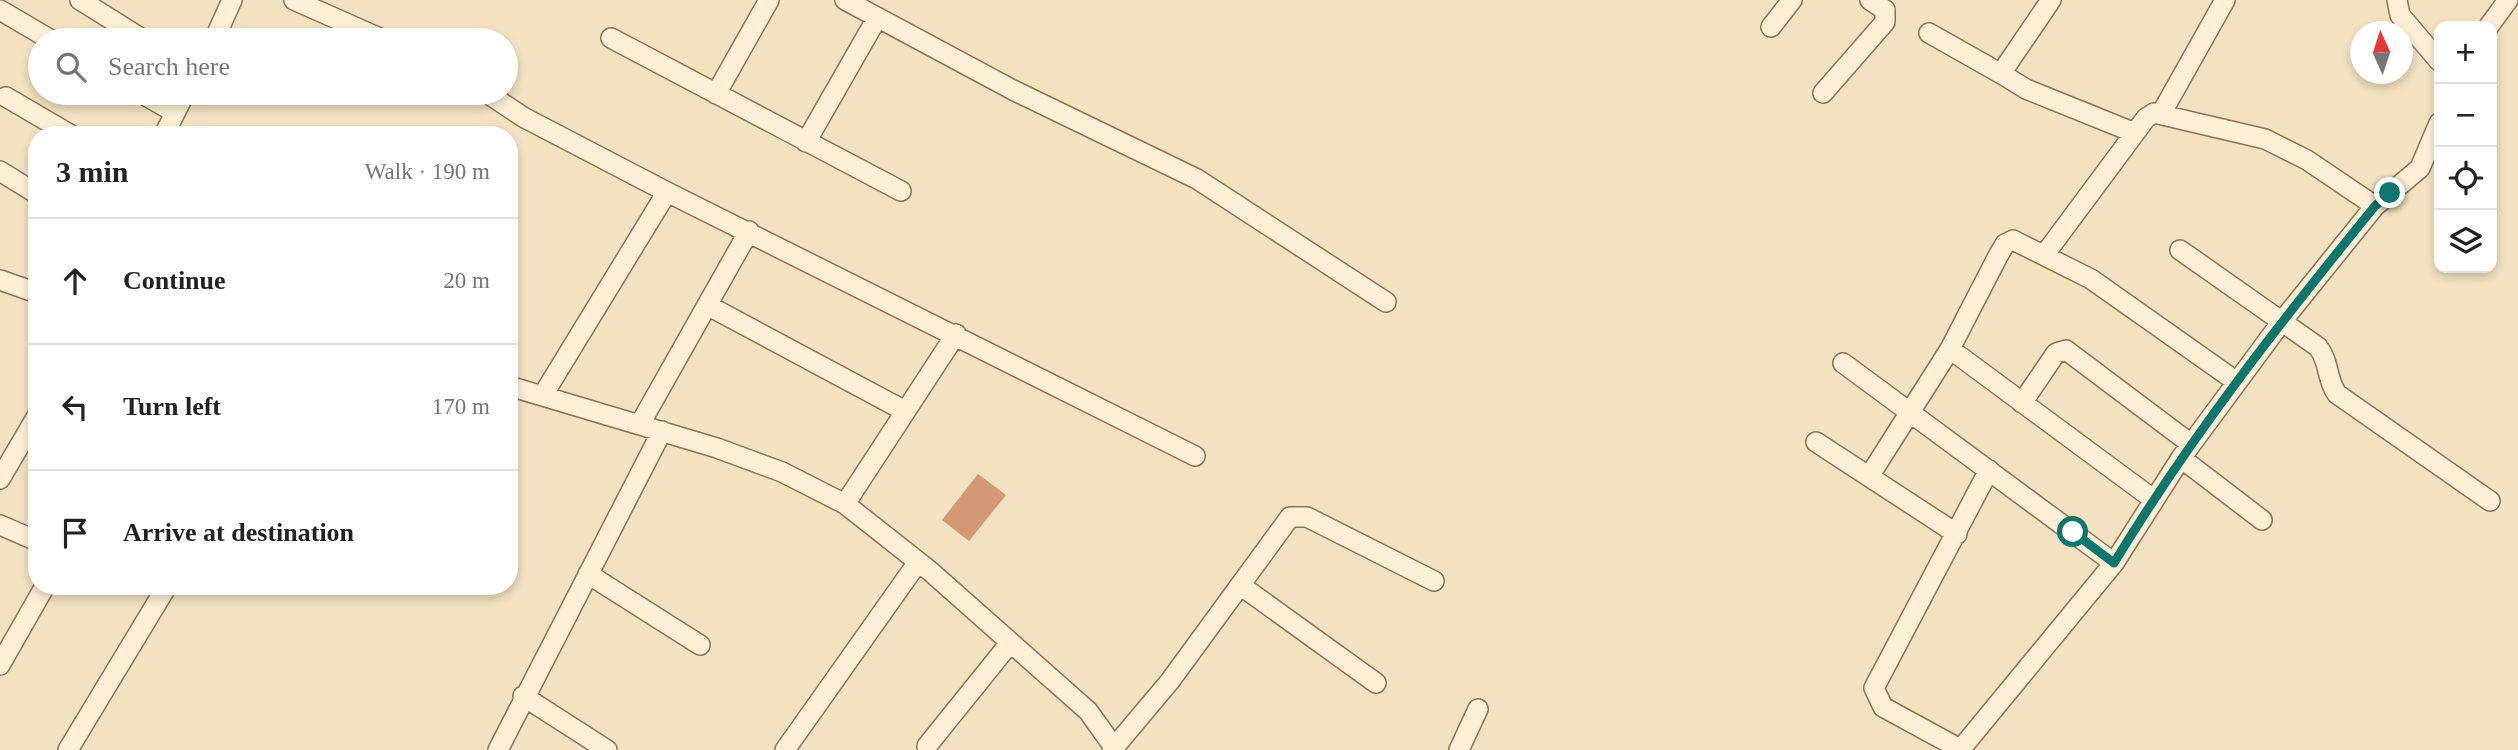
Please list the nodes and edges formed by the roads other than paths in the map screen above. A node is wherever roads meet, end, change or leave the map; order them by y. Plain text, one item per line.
1 (80, 0) edge
2 (232, 0) edge
3 (294, 0) edge
4 (769, 0) edge
5 (845, 0) edge
6 (1792, 0) edge
7 (1870, 0) edge
8 (2051, 0) edge
9 (2225, 0) edge
10 (2397, 0) edge
11 (2508, 0) edge
12 (0, 10) edge
13 (877, 18) junction
14 (2493, 21) edge
15 (1771, 27) dead end
16 (31, 28) edge
17 (125, 28) edge
18 (219, 28) edge
19 (357, 28) edge
20 (1929, 33) dead end
21 (611, 38) dead end
22 (2434, 55) edge
23 (2005, 76) junction
24 (1823, 93) dead end
25 (716, 94) junction
26 (6, 97) dead end
27 (162, 105) edge
28 (178, 105) edge
29 (505, 105) edge
30 (174, 112) junction
31 (2161, 114) junction
32 (56, 126) edge
33 (167, 126) edge
34 (2135, 133) junction
35 (2434, 135) edge
36 (806, 142) junction
37 (0, 171) edge
38 (28, 188) edge
39 (901, 191) dead end
40 (667, 192) junction
41 (2375, 206) junction
42 (749, 231) junction
43 (2180, 250) dead end
44 (2045, 254) junction
45 (0, 280) edge
46 (28, 290) edge
47 (1386, 302) dead end
48 (707, 305) junction
49 (2283, 320) junction
50 (956, 334) junction
51 (1950, 349) junction
52 (1843, 363) dead end
53 (2237, 382) junction
54 (518, 388) edge
55 (542, 395) junction
56 (2022, 403) junction
57 (905, 411) junction
58 (1910, 413) junction
59 (640, 424) junction
60 (28, 431) edge
61 (662, 431) junction
62 (1816, 442) dead end
63 (2186, 451) junction
64 (1195, 456) dead end
65 (1989, 470) junction
66 (1870, 475) junction
67 (0, 479) edge
68 (2153, 499) junction
69 (2490, 501) dead end
70 (845, 504) junction
71 (2262, 520) dead end
72 (0, 525) edge
73 (1957, 534) junction
74 (28, 537) edge
75 (918, 562) junction
76 (2114, 563) junction
77 (587, 573) junction
78 (1434, 581) dead end
79 (1240, 585) junction
80 (40, 595) edge
81 (156, 595) edge
82 (1010, 643) junction
83 (700, 645) dead end
84 (0, 665) edge
85 (1376, 683) dead end
86 (523, 696) junction
87 (1478, 709) dead end
88 (927, 746) dead end
89 (1114, 749) edge
90 (68, 750) edge
91 (498, 750) edge
92 (607, 750) edge
93 (785, 750) edge
94 (1459, 750) edge
95 (1960, 750) edge

1 - 17 street
2 - 18 street
3 - 19 street
4 - 25 street
5 - 13 street
6 - 15 street
7 - 24 street
8 - 23 street
9 - 31 street
10 - 22 street
11 - 14 street
12 - 16 street
13 - 36 street
13 - 47 street
20 - 23 street
21 - 25 street
23 - 34 street
25 - 36 street
26 - 32 street
27 - 30 street
28 - 30 street
29 - 40 street
30 - 33 street
31 - 34 street
31 - 41 street
34 - 44 street
35 - 41 street
36 - 39 street
37 - 38 street
40 - 42 street
40 - 55 street
41 - 49 street
42 - 48 street
42 - 50 street
43 - 49 street
44 - 51 street
44 - 53 street
45 - 46 street
48 - 57 street
48 - 59 street
49 - 53 street
49 - 69 street
50 - 57 street
50 - 64 street
51 - 56 street
51 - 58 street
52 - 58 street
53 - 63 street
54 - 55 street
55 - 59 street
56 - 63 street
56 - 68 street
57 - 70 street
58 - 65 street
58 - 66 street
59 - 61 street
60 - 67 street
61 - 70 street
61 - 77 street
62 - 66 street
63 - 68 street
63 - 71 street
65 - 73 street
65 - 76 street
66 - 73 street
68 - 76 street
70 - 75 street
72 - 74 street
73 - 95 street
75 - 82 street
75 - 93 street
76 - 95 street
77 - 83 street
77 - 86 street
78 - 79 street
79 - 85 street
79 - 89 street
80 - 84 street
81 - 90 street
82 - 88 street
82 - 89 street
86 - 91 street
86 - 92 street
87 - 94 street

